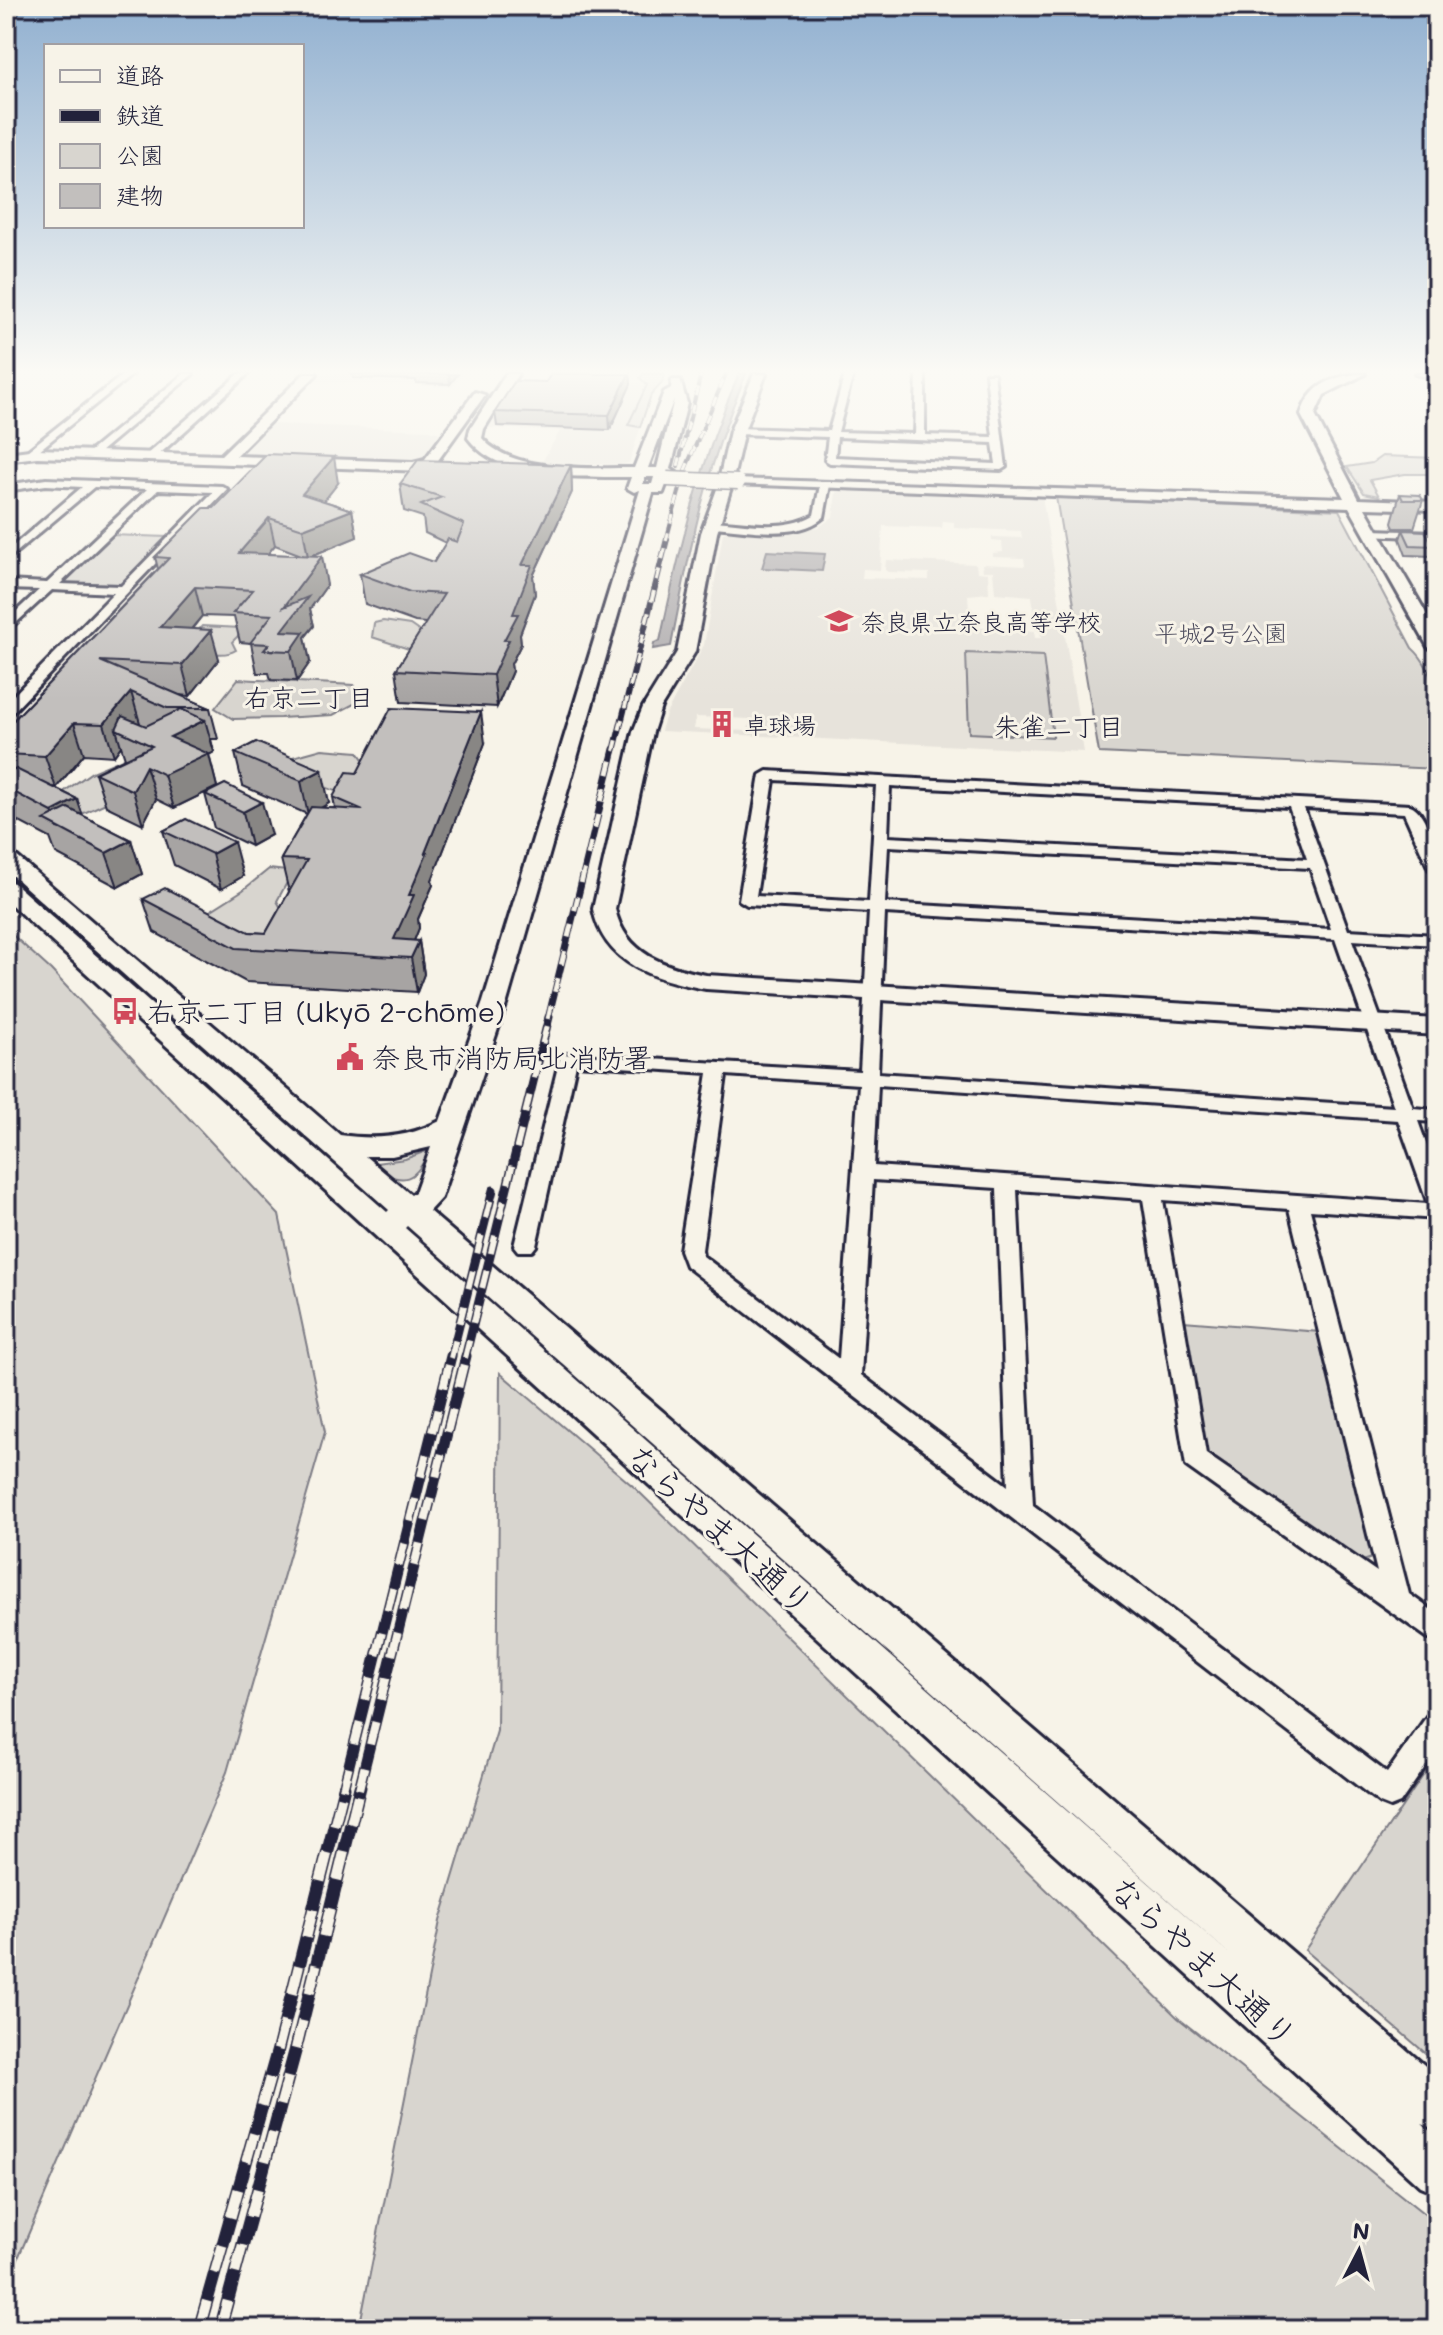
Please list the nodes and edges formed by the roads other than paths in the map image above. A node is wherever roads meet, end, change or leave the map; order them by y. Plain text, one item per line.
1 (40, 483) edge
2 (68, 483) edge
3 (652, 483) tunnel mouth
4 (724, 483) edge
5 (800, 483) edge
6 (871, 483) edge
7 (1343, 483) edge
8 (91, 484) junction
9 (825, 485) junction
10 (156, 486) junction
11 (6, 488) edge
12 (1352, 501) junction
13 (1437, 504) edge
14 (713, 524) junction
15 (1371, 533) junction
16 (1437, 535) edge
17 (6, 558) edge
18 (6, 585) edge
19 (50, 587) junction
20 (125, 590) junction
21 (1430, 621) edge
22 (6, 628) edge
23 (1437, 647) edge
24 (6, 711) edge
25 (883, 781) junction
26 (1295, 803) junction
27 (881, 841) junction
28 (6, 859) edge
29 (1317, 864) junction
30 (1437, 869) edge
31 (6, 888) edge
32 (877, 908) junction
33 (1342, 935) junction
34 (1437, 940) edge
35 (873, 992) junction
36 (1373, 1022) junction
37 (1437, 1027) edge
38 (718, 1068) junction
39 (867, 1077) junction
40 (1404, 1113) junction
41 (1437, 1116) edge
42 (451, 1127) junction
43 (329, 1141) junction
44 (862, 1172) junction
45 (1007, 1182) junction
46 (1152, 1193) junction
47 (1437, 1202) edge
48 (1298, 1203) junction
49 (1437, 1212) edge
50 (396, 1220) junction
51 (525, 1246) dead end
52 (849, 1381) junction
53 (1021, 1512) junction
54 (1397, 1600) junction
55 (1437, 1629) edge
56 (1437, 1726) edge
57 (1437, 2107) edge
58 (1437, 2169) edge

1 - 11 street
2 - 8 street
3 - 42 street
4 - 14 street
5 - 9 street
6 - 12 street
7 - 12 street
8 - 10 street
8 - 17 street
9 - 12 street
9 - 14 street
10 - 19 street
10 - 20 street
12 - 13 street
12 - 15 street
14 - 35 street
15 - 16 street
15 - 21 street
18 - 19 street
19 - 20 street
19 - 22 street
20 - 24 street
21 - 23 street
25 - 26 street
25 - 27 street
25 - 32 street
26 - 29 street
26 - 30 street
27 - 29 street
27 - 32 street
28 - 43 street, ならやま大通り
29 - 33 street
31 - 50 street, ならやま大通り
32 - 33 street
32 - 35 street
33 - 34 street
33 - 36 street
35 - 36 street
35 - 39 street
36 - 37 street
36 - 40 street
38 - 39 street
38 - 51 street
38 - 52 street
39 - 40 street
39 - 44 street
40 - 41 street
40 - 47 street
42 - 43 street
42 - 50 street
43 - 50 street, ならやま大通り
44 - 45 street
44 - 52 street
45 - 46 street
45 - 53 street
46 - 48 street
46 - 54 street
48 - 49 street
48 - 54 street
50 - 57 street, ならやま大通り
50 - 58 street, ならやま大通り
52 - 53 street
53 - 56 street
54 - 55 street

